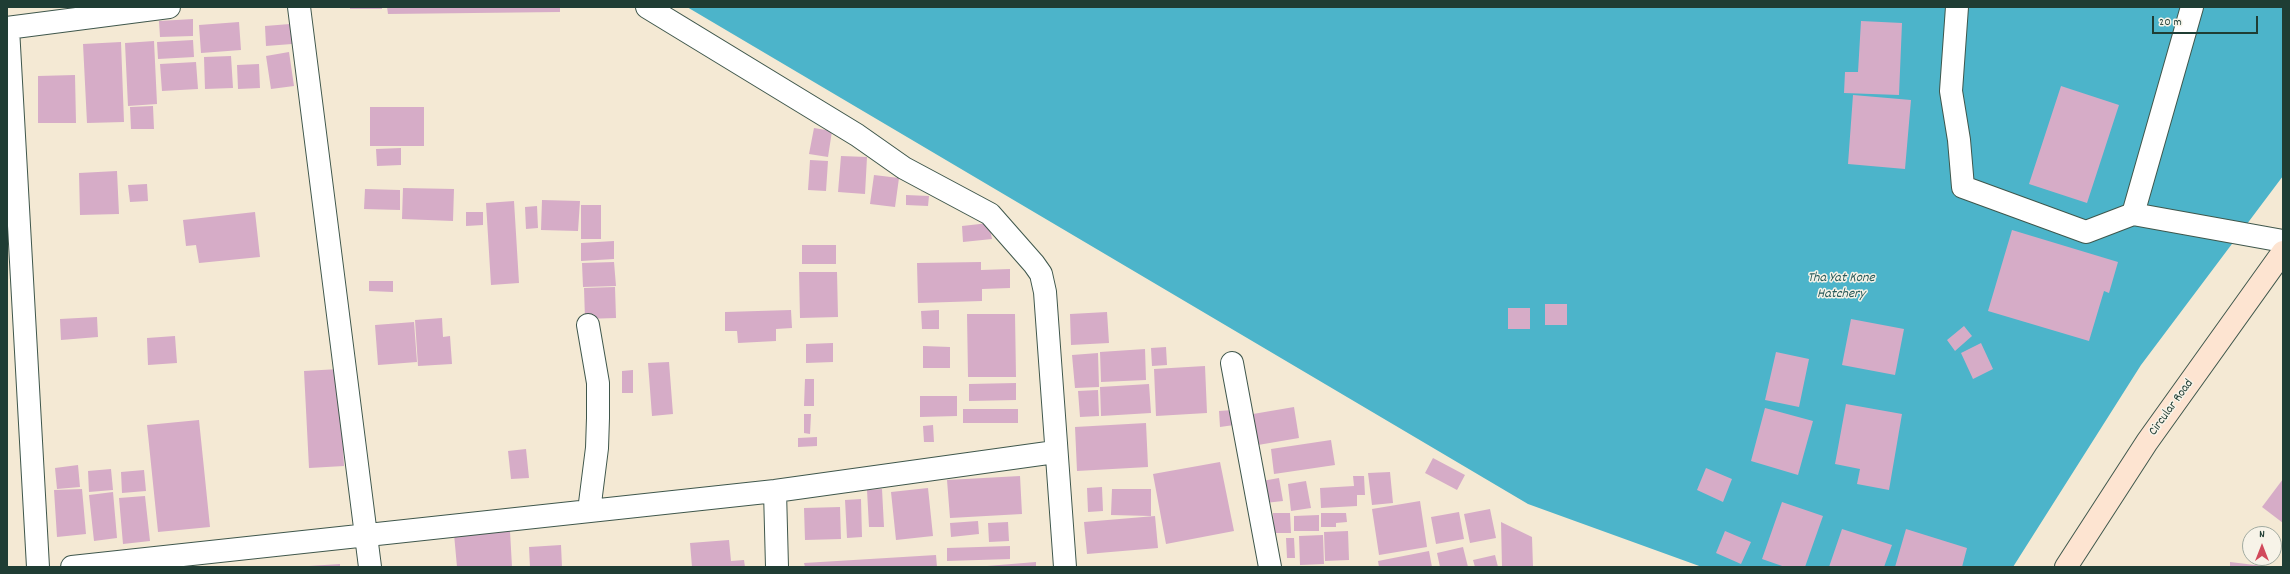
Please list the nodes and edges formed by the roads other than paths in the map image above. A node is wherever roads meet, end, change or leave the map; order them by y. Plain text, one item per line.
1 (169, 7) edge
2 (299, 7) edge
3 (647, 7) edge
4 (1957, 7) edge
5 (2192, 7) edge
6 (8, 28) edge
7 (2134, 214) junction
8 (2283, 241) edge
9 (2283, 252) edge
10 (588, 325) dead end
11 (1232, 363) dead end
12 (1055, 452) junction
13 (775, 491) junction
14 (589, 511) junction
15 (367, 534) junction
16 (38, 567) edge
17 (72, 567) edge
18 (370, 567) edge
19 (778, 567) edge
20 (1065, 567) edge
21 (1270, 567) edge
22 (2066, 567) edge

1 - 6 street
2 - 15 street
3 - 12 street
4 - 7 street
5 - 7 street
6 - 16 street
7 - 8 street
9 - 22 street, Circular Road
10 - 14 street
11 - 21 street
12 - 13 street
12 - 20 street
13 - 14 street
13 - 19 street
14 - 15 street
15 - 17 street
15 - 18 street

